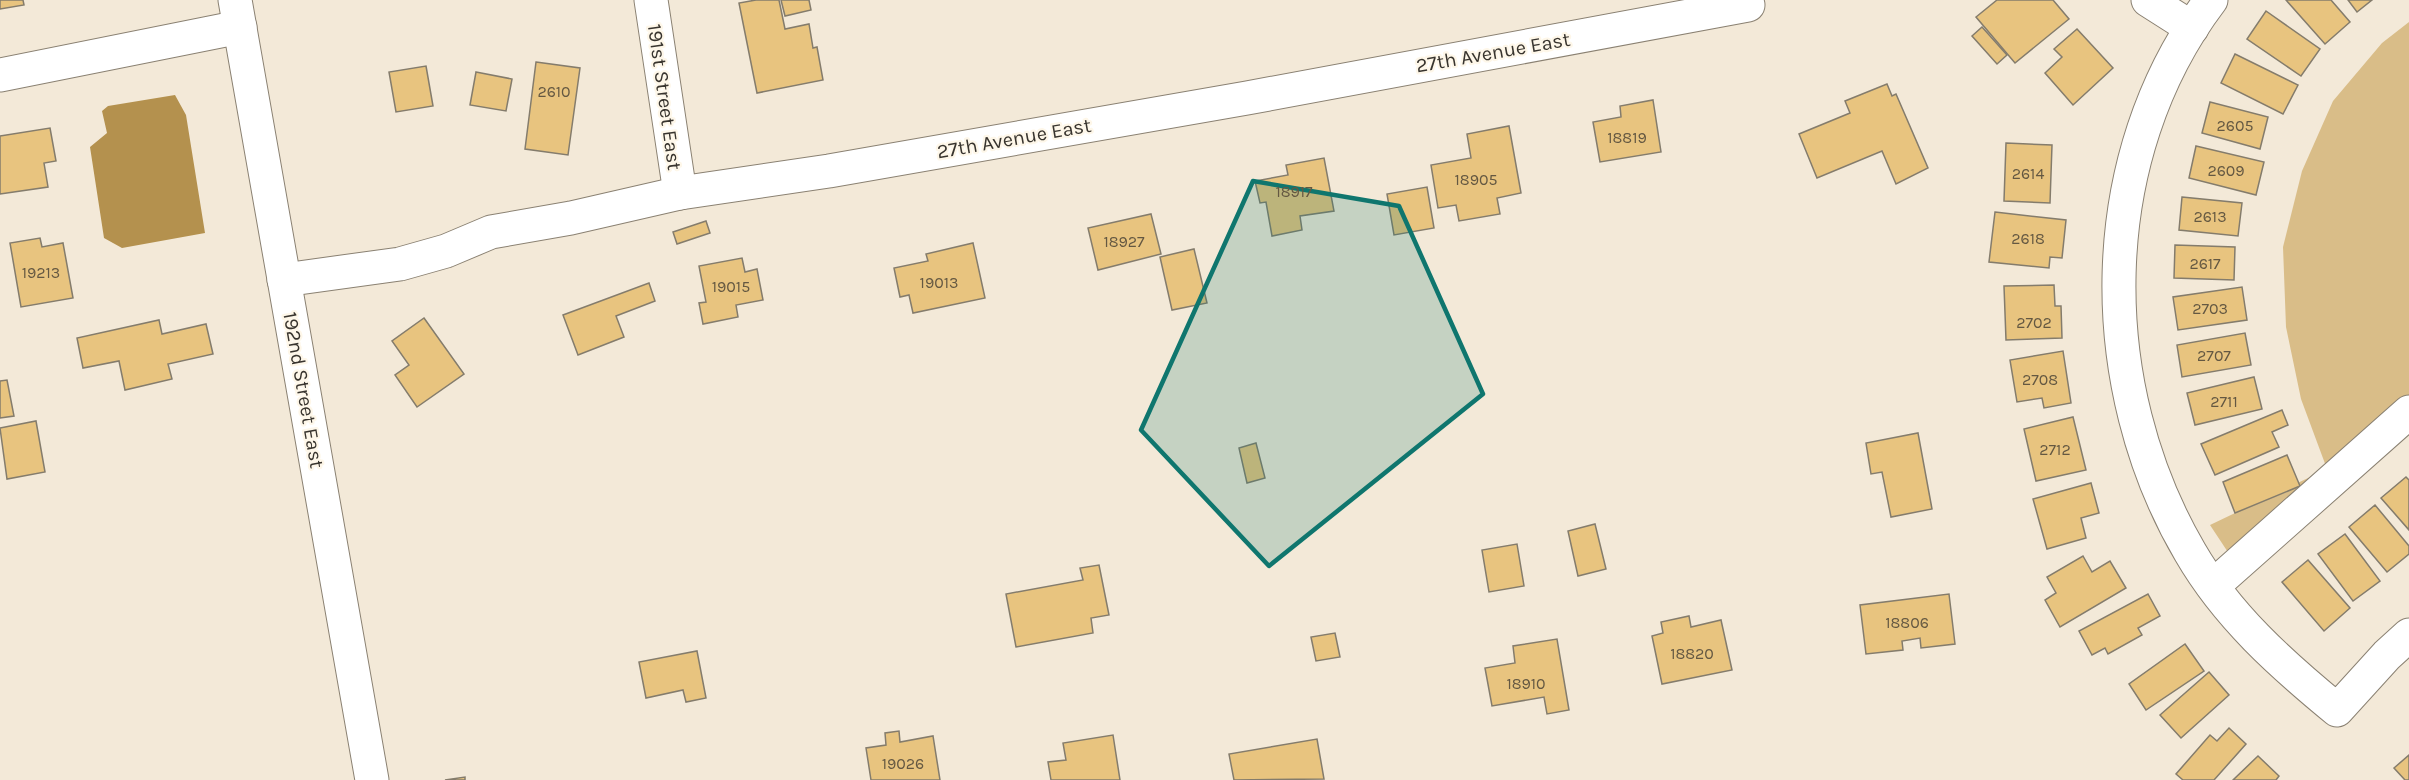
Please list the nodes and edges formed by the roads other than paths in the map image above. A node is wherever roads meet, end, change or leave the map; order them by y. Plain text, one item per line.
1 (651, 0) edge
2 (2148, 0) edge
3 (2211, 0) edge
4 (1748, 5) dead end
5 (238, 14) edge
6 (2192, 28) junction
7 (0, 75) edge
8 (680, 194) junction
9 (285, 280) junction
10 (2409, 412) edge
11 (2213, 586) junction
12 (2409, 635) edge
13 (372, 780) edge

1 - 8 street, 191st Street East
2 - 6 street
3 - 6 street
4 - 8 street, 27th Avenue East
5 - 7 street
5 - 9 street, 192nd Street East
6 - 11 street
8 - 9 street, 27th Avenue East
9 - 13 street, 192nd Street East
10 - 11 street
11 - 12 street

